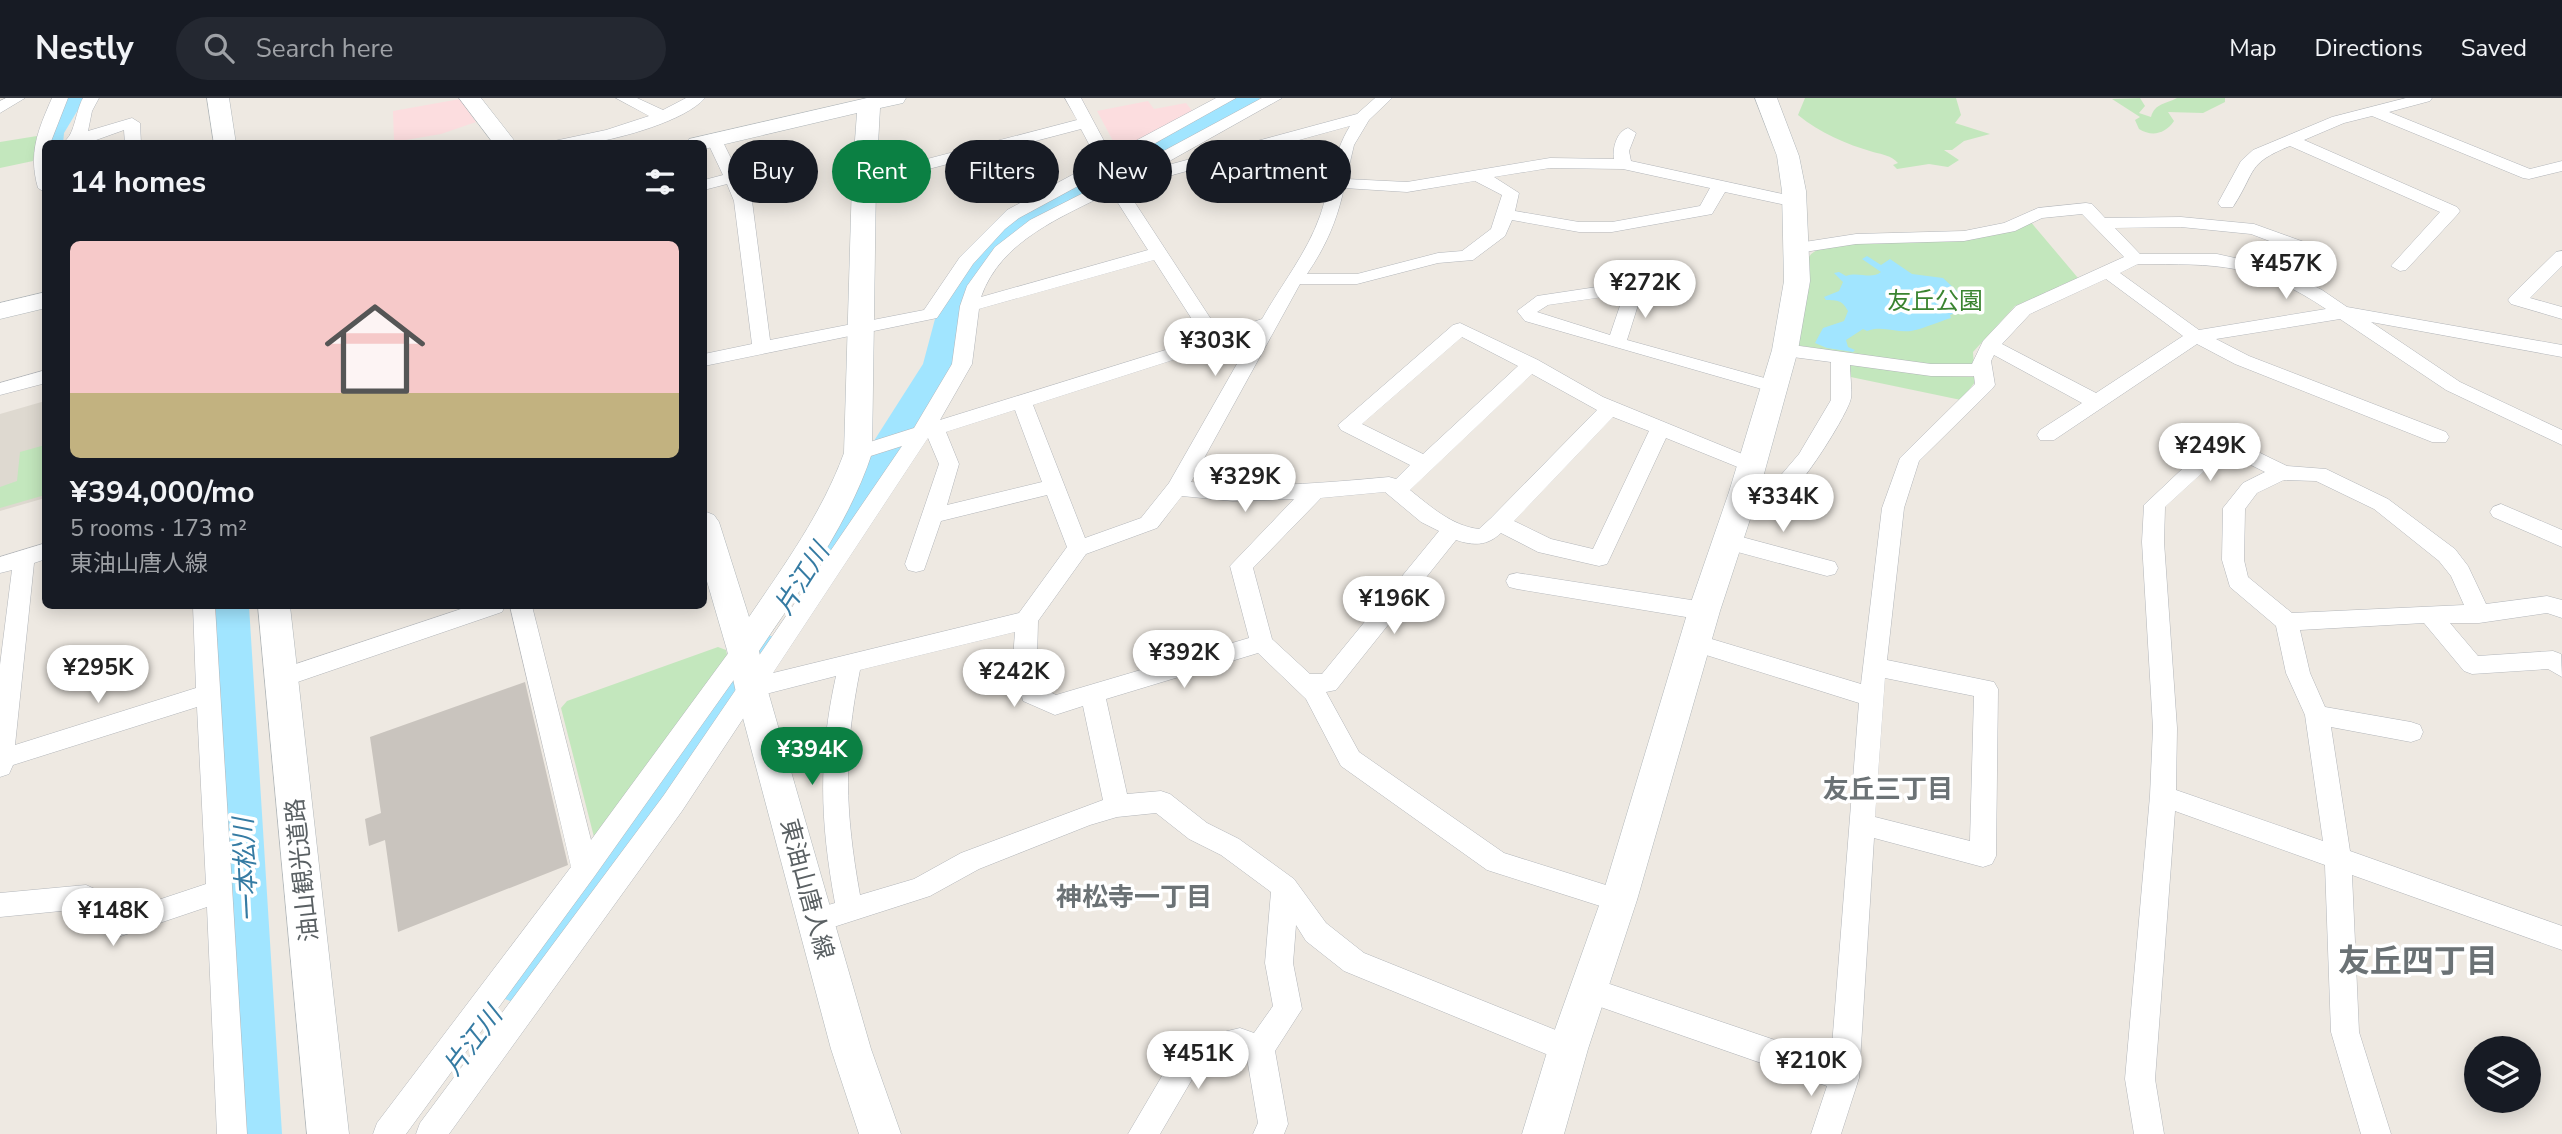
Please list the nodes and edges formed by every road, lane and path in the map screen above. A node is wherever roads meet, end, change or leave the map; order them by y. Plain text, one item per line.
1 (17, 98) edge
2 (60, 98) edge
3 (91, 98) edge
4 (218, 98) edge
5 (470, 98) edge
6 (624, 98) edge
7 (697, 98) edge
8 (1073, 98) edge
9 (1228, 98) edge
10 (1274, 98) edge
11 (1384, 98) edge
12 (1766, 98) edge
13 (2424, 98) edge
14 (878, 100) edge
15 (1201, 104) edge
16 (0, 108) edge
17 (2373, 111) junction
18 (662, 116) junction
19 (1363, 117) junction
20 (1085, 123) junction
21 (1628, 133) dead end
22 (43, 140) edge
23 (76, 140) edge
24 (79, 140) edge
25 (133, 140) edge
26 (224, 140) edge
27 (503, 140) edge
28 (586, 140) edge
29 (871, 140) edge
30 (1094, 140) edge
31 (1157, 140) edge
32 (1349, 140) edge
33 (707, 141) edge
34 (2293, 141) junction
35 (707, 142) edge
36 (42, 143) edge
37 (1172, 147) edge
38 (931, 163) edge
39 (1623, 164) junction
40 (2562, 166) edge
41 (1172, 170) edge
42 (728, 172) edge
43 (42, 175) edge
44 (1479, 176) junction
45 (728, 179) edge
46 (707, 184) edge
47 (1351, 184) edge
48 (1721, 184) junction
49 (1073, 191) edge
50 (1073, 200) edge
51 (1795, 202) junction
52 (743, 203) edge
53 (864, 203) edge
54 (1130, 203) edge
55 (1332, 203) edge
56 (2227, 203) dead end
57 (1506, 214) junction
58 (2101, 223) junction
59 (1798, 248) junction
60 (1159, 253) junction
61 (2562, 256) edge
62 (2135, 259) junction
63 (2400, 266) dead end
64 (2106, 271) junction
65 (2270, 271) junction
66 (1294, 279) junction
67 (42, 301) edge
68 (969, 306) junction
69 (0, 311) edge
70 (2346, 312) junction
71 (2562, 313) edge
72 (1270, 323) junction
73 (861, 328) junction
74 (2196, 335) junction
75 (1215, 340) junction
76 (1617, 343) junction
77 (1990, 345) junction
78 (762, 349) junction
79 (1785, 350) junction
80 (2562, 351) edge
81 (1840, 357) junction
82 (707, 359) edge
83 (1531, 364) junction
84 (1981, 370) junction
85 (42, 377) edge
86 (1772, 386) junction
87 (0, 389) edge
88 (1022, 402) junction
89 (2096, 402) junction
90 (1610, 408) junction
91 (1661, 429) junction
92 (921, 434) junction
93 (2046, 435) dead end
94 (2439, 437) dead end
95 (2562, 438) edge
96 (868, 450) junction
97 (1425, 464) junction
98 (2283, 473) junction
99 (1747, 478) junction
100 (1055, 486) junction
101 (1177, 488) junction
102 (1398, 489) junction
103 (1315, 491) junction
104 (2501, 512) dead end
105 (932, 516) junction
106 (1499, 523) junction
107 (1453, 529) junction
108 (707, 537) edge
109 (2562, 539) edge
110 (1727, 541) junction
111 (1078, 548) junction
112 (35, 554) edge
113 (916, 564) dead end
114 (0, 565) edge
115 (1827, 568) dead end
116 (1517, 582) dead end
117 (204, 609) edge
118 (274, 609) edge
119 (485, 609) edge
120 (522, 609) edge
121 (2562, 609) edge
122 (1704, 611) junction
123 (2430, 614) junction
124 (2479, 614) junction
125 (1027, 620) junction
126 (2287, 622) junction
127 (1262, 643) junction
128 (1695, 643) junction
129 (850, 664) junction
130 (1875, 667) junction
131 (747, 668) junction
132 (2562, 668) edge
133 (280, 679) junction
134 (1305, 683) junction
135 (209, 694) junction
136 (1093, 695) junction
137 (1871, 697) junction
138 (2317, 715) junction
139 (2411, 732) dead end
140 (1, 759) edge
141 (0, 767) edge
142 (2163, 796) junction
143 (1117, 806) junction
144 (1862, 824) junction
145 (2338, 859) junction
146 (585, 869) junction
147 (1285, 887) junction
148 (219, 891) junction
149 (1619, 900) junction
150 (0, 905) edge
151 (850, 910) junction
152 (815, 921) junction
153 (2562, 938) edge
154 (1589, 990) junction
155 (1260, 1048) junction
156 (1568, 1049) junction
157 (1844, 1078) junction
158 (232, 1134) edge
159 (328, 1134) edge
160 (388, 1134) edge
161 (431, 1134) edge
162 (880, 1134) edge
163 (1143, 1134) edge
164 (1268, 1134) edge
165 (1543, 1134) edge
166 (1826, 1134) edge
167 (2149, 1134) edge
168 (2376, 1134) edge

1 - 16 street
2 - 22 street
3 - 23 street
4 - 26 street
5 - 27 street
6 - 18 street
7 - 18 street
8 - 20 street
9 - 15 street
10 - 37 street
11 - 19 street
12 - 51 street
13 - 17 street
14 - 29 street
14 - 33 street
15 - 31 street
17 - 34 street
17 - 40 street
18 - 28 street
19 - 32 street
19 - 41 street
20 - 30 street
20 - 38 street
21 - 39 street
24 - 25 street
34 - 56 street
34 - 63 street
35 - 42 street
36 - 43 street
39 - 44 street
39 - 48 street
44 - 47 street
44 - 57 street
45 - 46 street
48 - 51 street
48 - 57 street
49 - 73 street
50 - 68 street
51 - 59 street
52 - 78 street
53 - 73 street
54 - 60 street
55 - 66 street
57 - 66 street
58 - 59 street
58 - 62 street
58 - 65 street
59 - 79 street
60 - 68 street
60 - 75 street
61 - 71 street
62 - 64 street
62 - 65 street
64 - 74 street
64 - 77 street
65 - 70 street
66 - 72 street
67 - 69 street
68 - 92 street
70 - 74 street
70 - 80 street
70 - 95 street
72 - 75 street
72 - 101 street
73 - 78 street
73 - 96 street
74 - 89 street
74 - 94 street
75 - 88 street
76 - 76 street
76 - 86 street
77 - 84 street
77 - 89 street
78 - 82 street
79 - 81 street
79 - 86 street
81 - 84 street
81 - 99 street
83 - 90 street
83 - 97 street
83 - 97 street
84 - 130 street
85 - 87 street
86 - 99 street
88 - 92 street
88 - 100 street
89 - 93 street
90 - 91 street
90 - 106 street
91 - 99 street
91 - 106 street
92 - 96 street
92 - 105 street
92 - 131 street
96 - 131 street
97 - 102 street
98 - 124 street
98 - 126 street
98 - 142 street
99 - 110 street
100 - 105 street
100 - 111 street
101 - 103 street
101 - 111 street
102 - 103 street
102 - 107 street
103 - 127 street
104 - 109 street
105 - 113 street
106 - 107 street
107 - 134 street
108 - 131 street, 東油山唐人線
110 - 115 street
110 - 122 street
111 - 125 street
112 - 114 street
112 - 140 street
116 - 122 street
117 - 135 street
118 - 133 street, 油山観光道路
119 - 133 street
120 - 146 street
121 - 124 street
122 - 128 street
123 - 124 street
123 - 126 street
123 - 132 street
125 - 129 street
125 - 136 street
126 - 138 street
127 - 134 street
127 - 136 street
128 - 137 street
128 - 149 street
129 - 131 street
129 - 151 street
130 - 137 street
130 - 144 street
131 - 146 street
131 - 152 street, 東油山唐人線
131 - 161 street
133 - 159 street, 油山観光道路
134 - 149 street
135 - 140 street
135 - 148 street
136 - 143 street
137 - 144 street
138 - 139 street
138 - 145 street
140 - 141 street
142 - 145 street
142 - 167 street
143 - 147 street
143 - 151 street
144 - 157 street
145 - 153 street
145 - 168 street
146 - 160 street
147 - 155 street
147 - 156 street
148 - 150 street
148 - 158 street
149 - 154 street
151 - 152 street
152 - 162 street, 東油山唐人線
154 - 156 street
154 - 157 street
155 - 163 street
155 - 164 street
156 - 165 street
157 - 166 street

